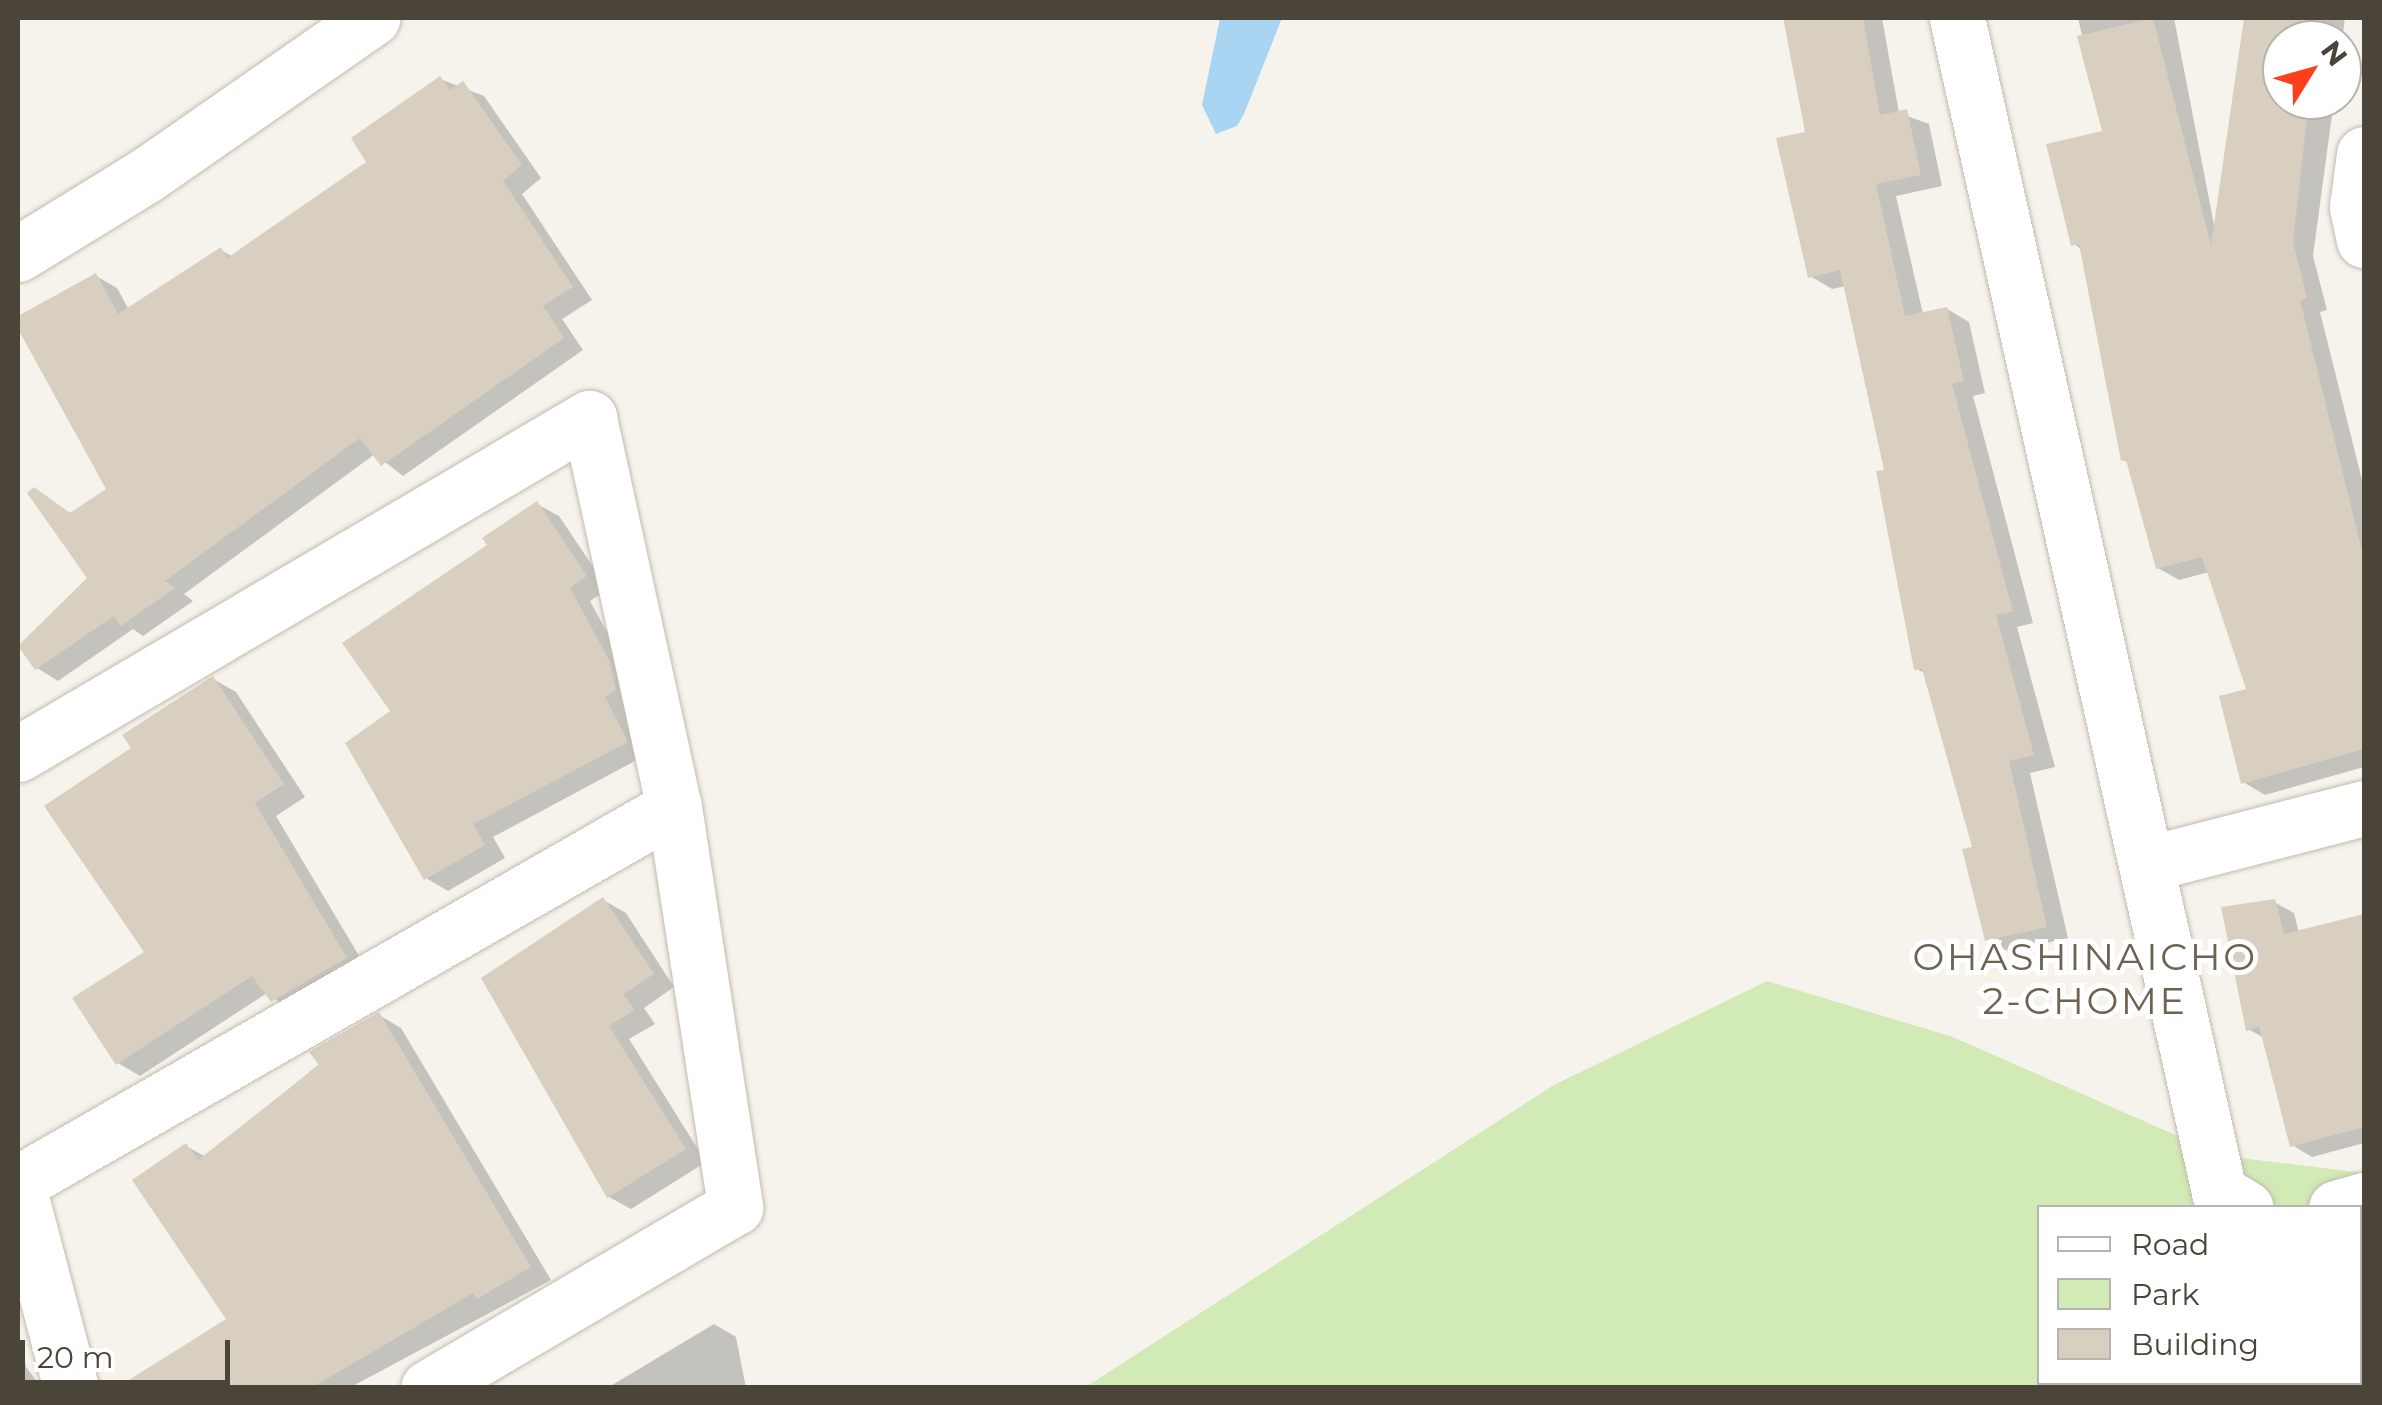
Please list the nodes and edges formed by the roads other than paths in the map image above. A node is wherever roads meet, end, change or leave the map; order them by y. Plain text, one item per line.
1 (372, 18) edge
2 (1957, 18) edge
3 (2364, 154) edge
4 (2364, 240) edge
5 (18, 254) edge
6 (18, 754) edge
7 (674, 808) junction
8 (2364, 808) edge
9 (2147, 864) junction
10 (18, 1184) edge
11 (2241, 1205) edge
12 (71, 1388) edge
13 (428, 1388) edge

1 - 5 street
2 - 9 street
3 - 4 street
6 - 7 street
7 - 10 street
7 - 13 street
8 - 9 street
9 - 11 street
10 - 12 street

